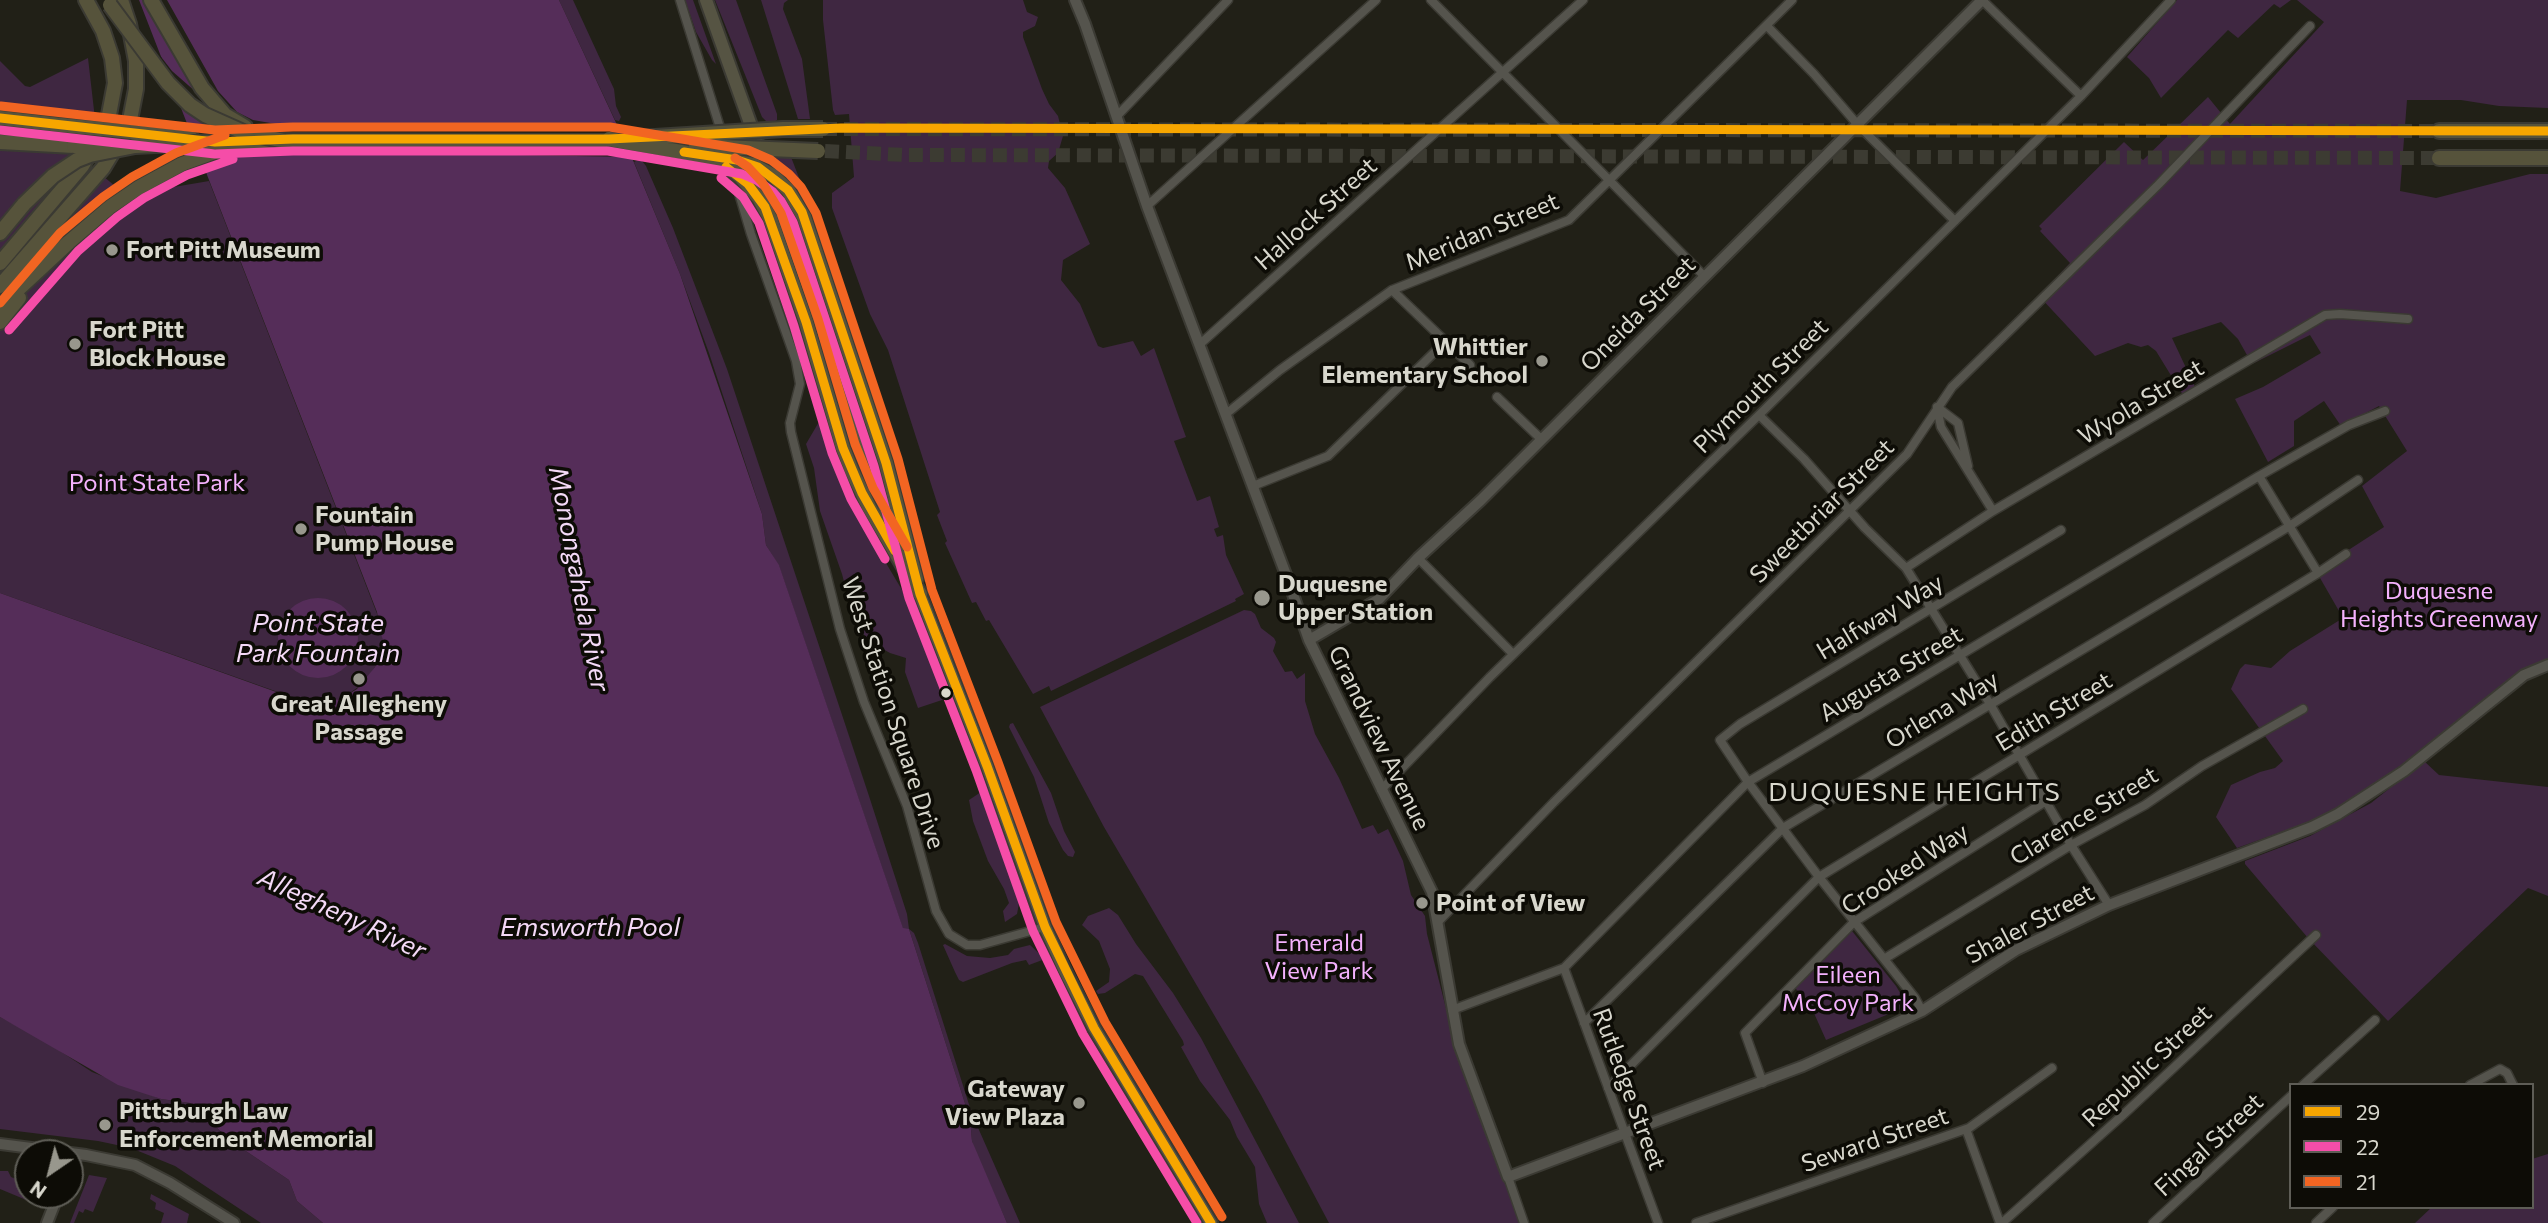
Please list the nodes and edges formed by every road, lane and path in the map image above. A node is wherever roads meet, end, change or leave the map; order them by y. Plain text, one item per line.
1 (77, 0) edge
2 (86, 0) edge
3 (151, 0) edge
4 (680, 0) edge
5 (706, 0) edge
6 (1075, 0) edge
7 (1228, 0) edge
8 (1376, 0) edge
9 (1431, 0) edge
10 (1583, 0) edge
11 (1792, 0) edge
12 (1982, 0) edge
13 (111, 1) edge
14 (2168, 4) edge
15 (1766, 26) junction
16 (2310, 26) dead end
17 (103, 31) junction
18 (1504, 72) junction
19 (2081, 96) junction
20 (1117, 116) junction
21 (0, 118) edge
22 (1858, 125) junction
23 (823, 129) tunnel mouth
24 (2439, 131) tunnel mouth
25 (2548, 131) edge
26 (289, 140) junction
27 (606, 141) junction
28 (0, 142) edge
29 (215, 142) junction
30 (231, 146) junction
31 (821, 151) tunnel mouth
32 (2439, 158) tunnel mouth
33 (2548, 159) edge
34 (1609, 180) junction
35 (1147, 206) junction
36 (1955, 220) junction
37 (0, 233) edge
38 (0, 263) edge
39 (1705, 277) junction
40 (1392, 290) junction
41 (5, 299) edge
42 (2408, 319) dead end
43 (0, 321) edge
44 (1445, 341) junction
45 (1199, 345) junction
46 (1470, 365) dead end
47 (1497, 397) dead end
48 (1937, 407) junction
49 (2385, 411) dead end
50 (1226, 414) junction
51 (1759, 415) junction
52 (1541, 439) junction
53 (1970, 473) junction
54 (2259, 475) junction
55 (2358, 480) dead end
56 (1253, 486) junction
57 (1851, 511) junction
58 (1993, 511) junction
59 (2288, 527) junction
60 (2061, 530) dead end
61 (2346, 554) dead end
62 (1418, 558) junction
63 (1906, 568) junction
64 (2318, 573) junction
65 (920, 594) junction
66 (1932, 609) junction
67 (1308, 640) junction
68 (1513, 654) junction
69 (1959, 656) junction
70 (2548, 665) edge
71 (1990, 705) junction
72 (2303, 709) dead end
73 (2020, 756) junction
74 (1748, 782) junction
75 (1381, 790) junction
76 (2046, 802) junction
77 (1783, 828) junction
78 (2071, 845) junction
79 (1819, 877) junction
80 (2109, 905) junction
81 (1854, 922) junction
82 (1437, 923) junction
83 (1045, 927) junction
84 (2316, 935) dead end
85 (1884, 959) junction
86 (1564, 968) junction
87 (1452, 1010) junction
88 (1922, 1011) junction
89 (2375, 1020) dead end
90 (1584, 1023) junction
91 (2052, 1068) dead end
92 (1763, 1083) junction
93 (2305, 1083) edge
94 (2474, 1083) edge
95 (2513, 1083) edge
96 (1608, 1088) junction
97 (2289, 1098) edge
98 (1966, 1129) junction
99 (1625, 1133) junction
100 (84, 1159) edge
101 (1508, 1177) junction
102 (2331, 1209) edge
103 (234, 1223) edge
104 (1211, 1223) edge
105 (1524, 1223) edge
106 (1658, 1223) edge
107 (1696, 1223) edge
108 (2001, 1223) edge
109 (2153, 1223) edge
110 (2316, 1223) edge

1 - 17 highway
2 - 17 highway
3 - 26 highway, bridge
4 - 83 street, West Station Square Drive
5 - 65 main road
6 - 20 street, Grandview Avenue
7 - 20 street
8 - 35 street
9 - 18 street
10 - 18 street, Hallock Street
11 - 15 street, Meridan Street
12 - 19 street
12 - 22 street, Oneida Street
13 - 26 highway, bridge
13 - 41 highway
14 - 19 street, Plymouth Street
15 - 22 street
15 - 34 street, Meridan Street
16 - 48 street, Sweetbriar Street
17 - 38 highway
18 - 34 street
18 - 45 street, Hallock Street
19 - 36 street, Plymouth Street
20 - 35 street, Grandview Avenue
21 - 29 highway, bridge
22 - 36 street
22 - 39 street, Oneida Street
23 - 27 highway, bridge
24 - 25 highway
26 - 27 highway
26 - 29 highway, bridge
26 - 30 highway
27 - 31 highway, bridge
27 - 65 highway, bridge
27 - 65 highway, bridge
28 - 30 highway, bridge
29 - 37 highway, bridge
30 - 41 highway
32 - 33 highway
34 - 39 street
34 - 40 street, Meridan Street
35 - 45 street, Grandview Avenue
36 - 51 street, Plymouth Street
39 - 52 street, Oneida Street
40 - 44 street
40 - 50 street, Meridan Street
41 - 43 highway
42 - 58 street, Wyola Street
44 - 46 street
44 - 56 street
45 - 50 street, Grandview Avenue
47 - 52 street
48 - 53 street
48 - 53 street
48 - 57 street, Sweetbriar Street
49 - 54 street, Augusta Street
50 - 56 street, Grandview Avenue
51 - 57 street
51 - 68 street, Plymouth Street
52 - 62 street, Oneida Street
53 - 58 street
54 - 59 street
54 - 69 street, Augusta Street
55 - 59 street, Orlena Way
56 - 67 street, Grandview Avenue
57 - 63 street
57 - 82 street, Sweetbriar Street
58 - 63 street, Wyola Street
59 - 64 street
59 - 71 street, Orlena Way
60 - 66 street, Halfway Way
61 - 64 street, Edith Street
62 - 67 street, Oneida Street
62 - 68 street
63 - 66 street
64 - 73 street, Edith Street
65 - 83 main road
66 - 69 street
66 - 74 street, Halfway Way
67 - 75 street, Grandview Avenue
68 - 75 street, Plymouth Street
69 - 71 street
69 - 74 street, Augusta Street
70 - 80 street, Shaler Street
71 - 73 street
71 - 77 street, Orlena Way
72 - 78 street, Clarence Street
73 - 76 street
73 - 79 street, Edith Street
74 - 77 street
74 - 86 street, Augusta Street
75 - 82 street, Grandview Avenue
76 - 78 street
76 - 81 street, Crooked Way
77 - 79 street
77 - 90 street, Orlena Way
78 - 80 street
78 - 85 street, Clarence Street
79 - 81 street
79 - 96 street, Edith Street
80 - 88 street, Shaler Street
81 - 85 street
81 - 92 street, Crooked Way
82 - 87 street, Grandview Avenue
83 - 104 main road
84 - 108 street, Republic Street
85 - 88 street
86 - 87 street, Augusta Street
86 - 90 street, Rutledge Street
87 - 101 street, Grandview Avenue
88 - 92 street, Shaler Street
89 - 93 street
90 - 96 street, Rutledge Street
91 - 98 street, Seward Street
92 - 99 street, Shaler Street
94 - 95 street
96 - 99 street, Rutledge Street
97 - 109 street, Fingal Street
98 - 107 street, Seward Street
98 - 108 street
99 - 101 street, Shaler Street
99 - 106 street, Rutledge Street
100 - 103 street
101 - 105 street, Grandview Avenue
102 - 110 street

